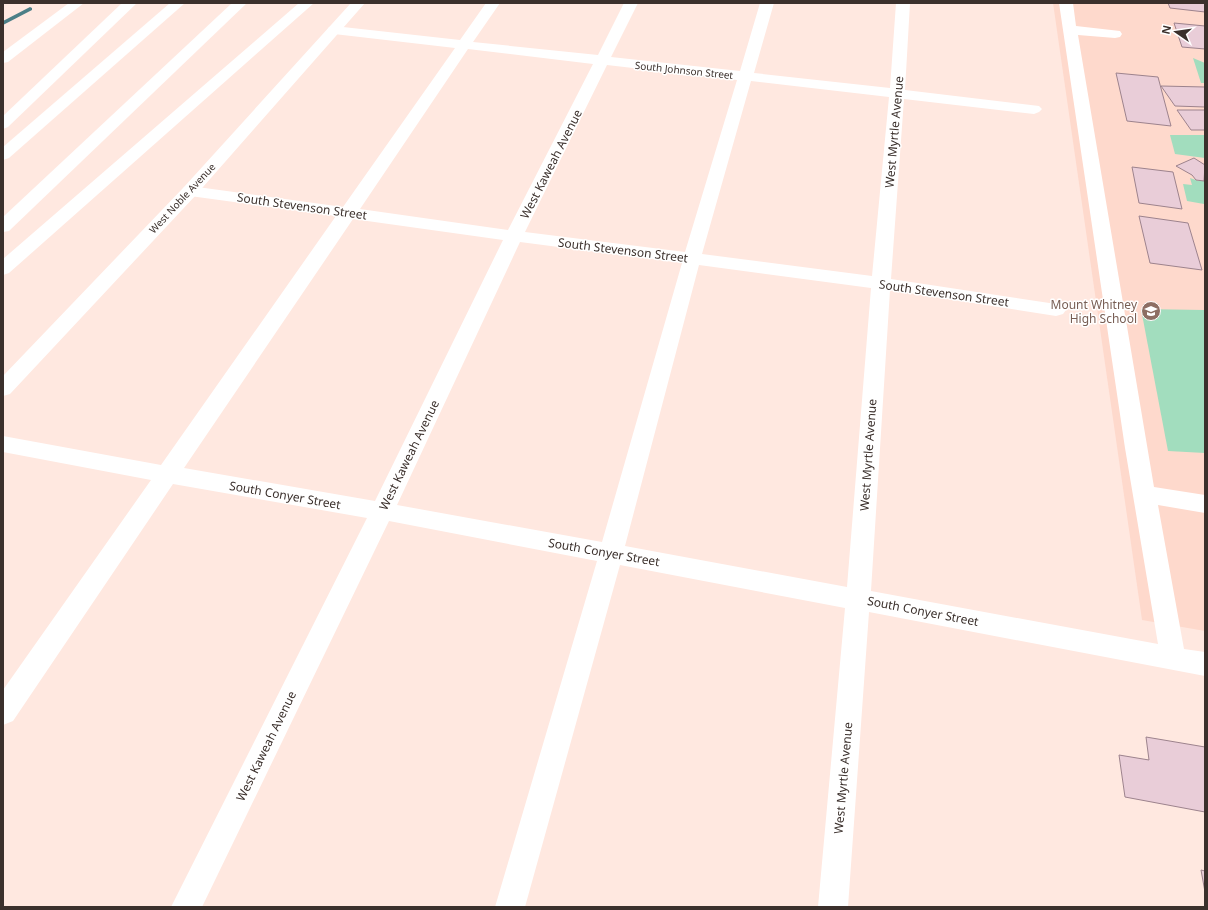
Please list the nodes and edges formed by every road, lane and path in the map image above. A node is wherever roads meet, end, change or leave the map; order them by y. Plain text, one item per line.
1 (77, 3) edge
2 (130, 3) edge
3 (178, 3) edge
4 (240, 3) edge
5 (307, 3) edge
6 (358, 3) edge
7 (493, 3) edge
8 (631, 3) edge
9 (768, 3) edge
10 (904, 3) edge
11 (1066, 3) edge
12 (334, 30) junction
13 (1071, 30) junction
14 (1115, 34) dead end
15 (464, 45) junction
16 (3, 59) edge
17 (603, 61) junction
18 (746, 76) junction
19 (898, 93) junction
20 (1034, 109) dead end
21 (3, 124) edge
22 (3, 155) edge
23 (190, 191) junction
24 (348, 213) junction
25 (3, 227) edge
26 (514, 236) junction
27 (692, 259) junction
28 (3, 269) edge
29 (880, 283) junction
30 (1056, 310) dead end
31 (3, 389) edge
32 (3, 444) edge
33 (166, 474) junction
34 (1144, 494) junction
35 (1205, 504) edge
36 (382, 511) junction
37 (611, 554) junction
38 (858, 599) junction
39 (1173, 658) junction
40 (1205, 664) edge
41 (3, 712) edge
42 (186, 907) edge
43 (510, 907) edge
44 (833, 907) edge

1 - 16 main road
2 - 21 main road
3 - 22 main road
4 - 25 main road
5 - 28 main road
6 - 12 main road, West Noble Avenue
7 - 15 main road
8 - 17 main road, West Kaweah Avenue
9 - 18 main road
10 - 19 main road, West Myrtle Avenue
11 - 13 main road
12 - 15 main road, South Johnson Street
12 - 23 main road, West Noble Avenue
13 - 14 main road
13 - 34 main road
15 - 17 main road, South Johnson Street
15 - 24 main road
17 - 18 main road, South Johnson Street
17 - 26 main road, West Kaweah Avenue
18 - 19 main road, South Johnson Street
18 - 27 main road
19 - 20 main road, South Johnson Street
19 - 29 main road, West Myrtle Avenue
23 - 24 main road, South Stevenson Street
23 - 31 main road, West Noble Avenue
24 - 26 main road, South Stevenson Street
24 - 33 main road
26 - 27 main road, South Stevenson Street
26 - 36 main road, West Kaweah Avenue
27 - 29 main road, South Stevenson Street
27 - 37 main road
29 - 30 main road, South Stevenson Street
29 - 38 main road, West Myrtle Avenue
32 - 33 main road, South Conyer Street
33 - 36 main road, South Conyer Street
33 - 41 main road
34 - 35 main road
34 - 39 main road
36 - 37 main road, South Conyer Street
36 - 42 main road, West Kaweah Avenue
37 - 38 main road, South Conyer Street
37 - 43 main road
38 - 39 main road, South Conyer Street
38 - 44 main road, West Myrtle Avenue
39 - 40 main road, South Conyer Street

